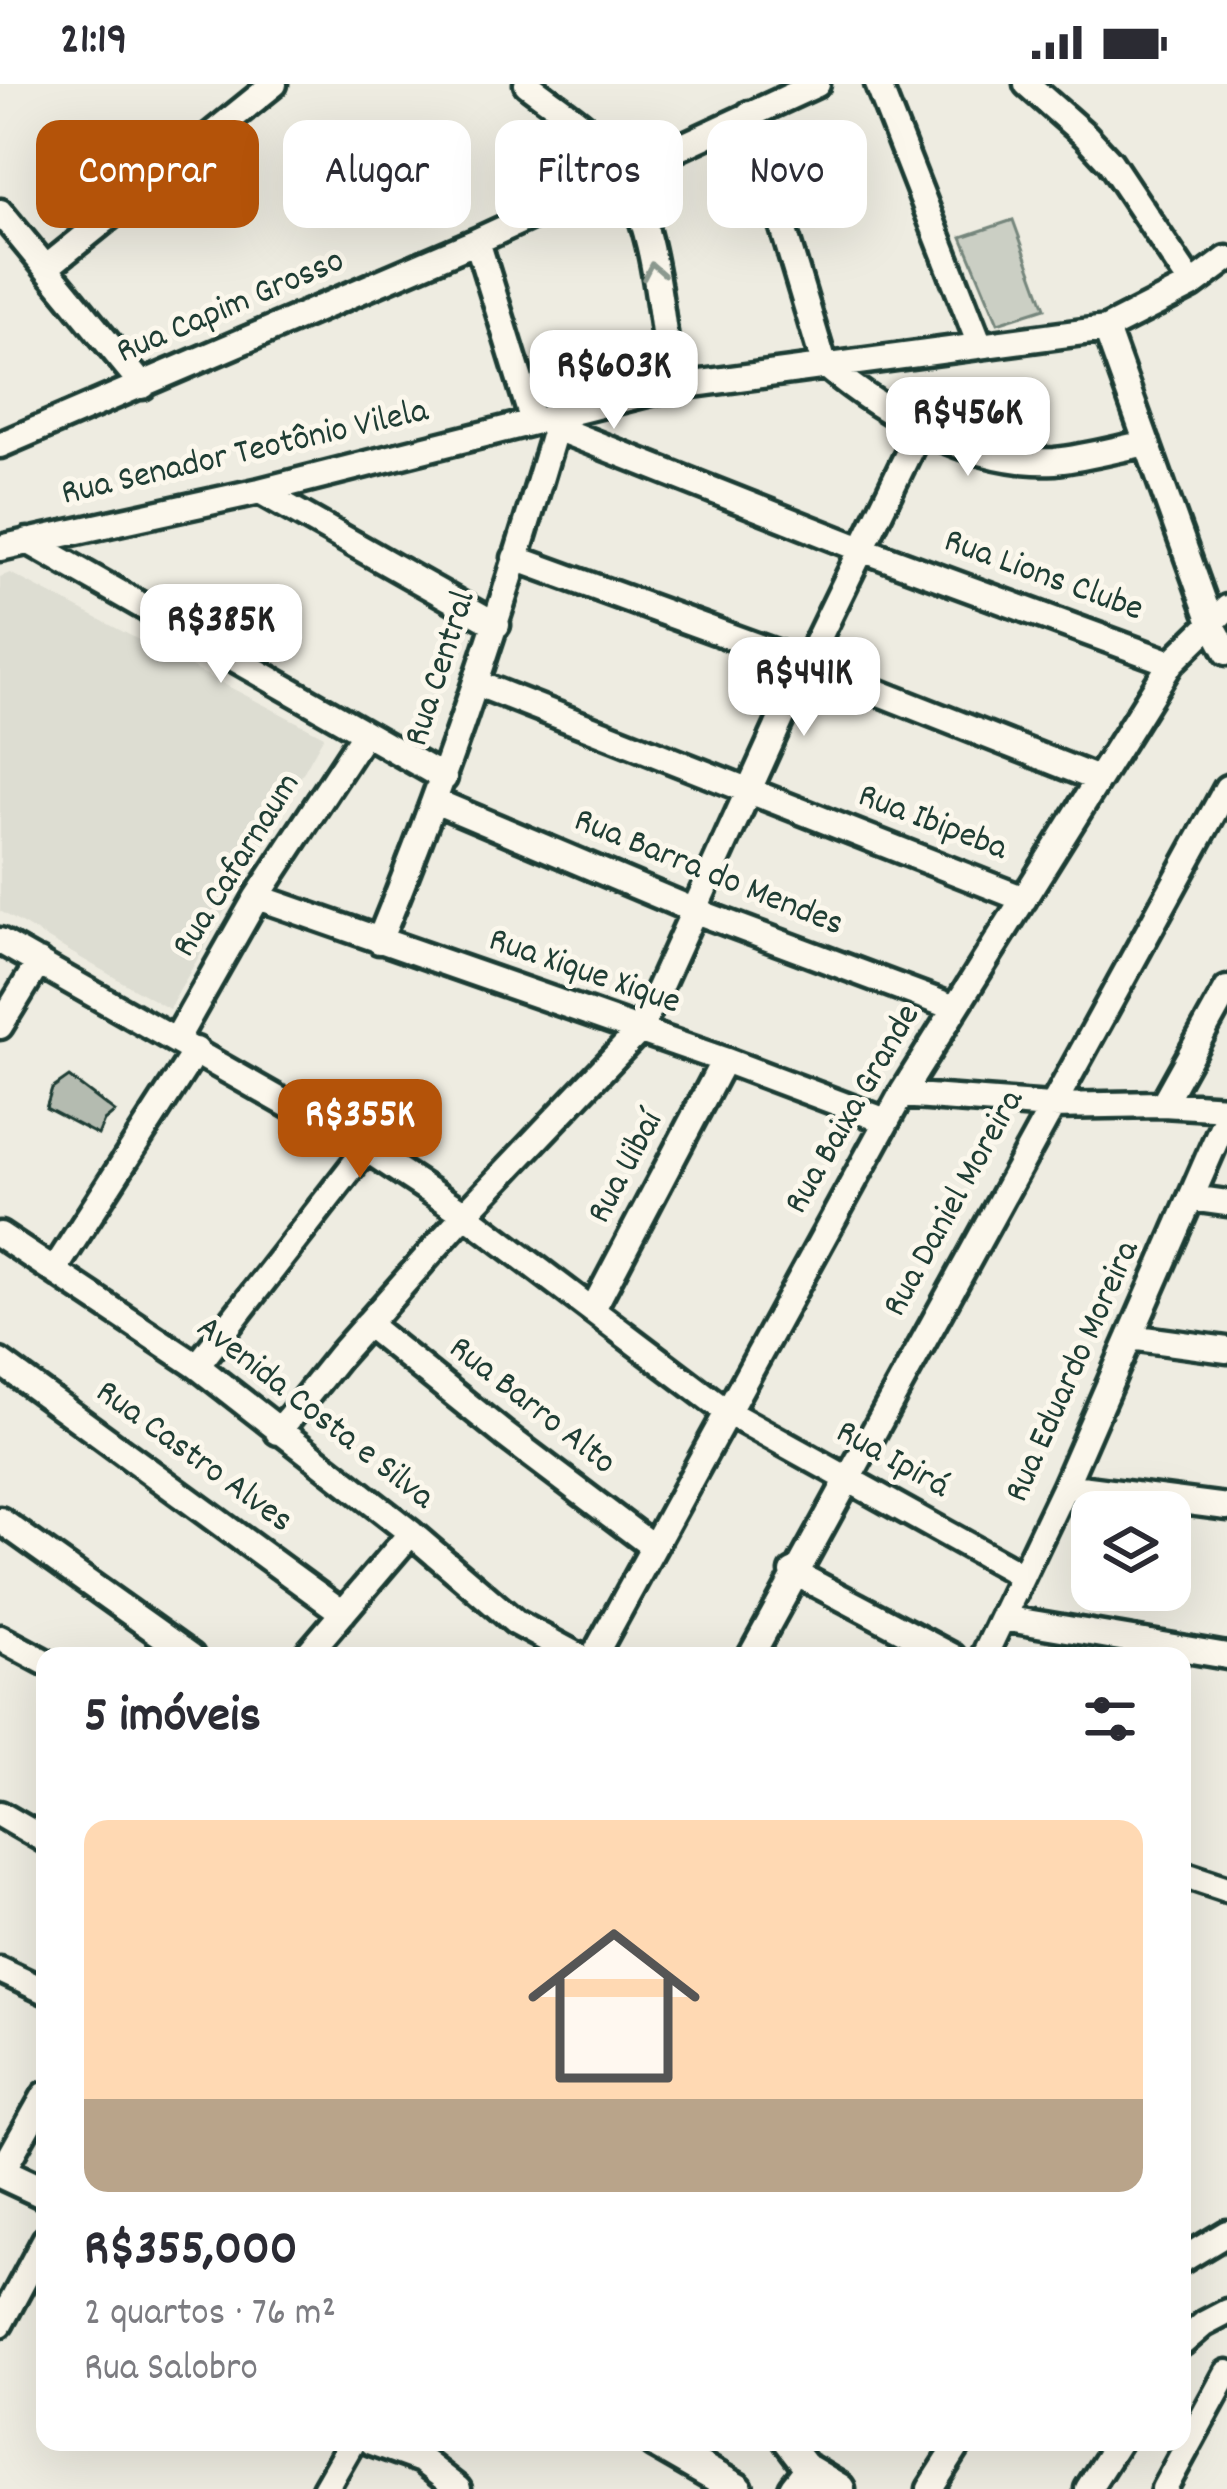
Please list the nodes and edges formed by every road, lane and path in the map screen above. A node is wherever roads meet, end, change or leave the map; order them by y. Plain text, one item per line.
1 (274, 84) edge
2 (527, 84) edge
3 (817, 84) edge
4 (878, 84) edge
5 (1027, 84) edge
6 (749, 114) junction
7 (574, 120) edge
8 (683, 144) edge
9 (0, 212) edge
10 (506, 228) edge
11 (642, 228) edge
12 (477, 242) junction
13 (1227, 259) edge
14 (47, 267) junction
15 (1208, 280) edge
16 (1106, 329) junction
17 (980, 345) junction
18 (824, 364) junction
19 (143, 386) junction
20 (671, 387) junction
21 (550, 422) junction
22 (921, 427) junction
23 (1148, 442) junction
24 (0, 446) edge
25 (260, 491) junction
26 (28, 541) junction
27 (0, 547) edge
28 (864, 550) junction
29 (515, 558) junction
30 (1219, 615) edge
31 (497, 626) junction
32 (1227, 652) edge
33 (1171, 663) junction
34 (806, 664) junction
35 (478, 684) junction
36 (364, 734) junction
37 (1096, 778) junction
38 (1227, 788) edge
39 (440, 790) junction
40 (747, 791) junction
41 (257, 897) junction
42 (1024, 899) junction
43 (693, 910) junction
44 (0, 941) edge
45 (379, 941) junction
46 (39, 962) junction
47 (1227, 989) edge
48 (955, 1008) junction
49 (0, 1026) edge
50 (640, 1030) junction
51 (186, 1044) junction
52 (724, 1060) junction
53 (901, 1095) junction
54 (1163, 1104) junction
55 (1050, 1106) junction
56 (1227, 1112) edge
57 (886, 1121) junction
58 (366, 1149) junction
59 (1191, 1198) junction
60 (1227, 1203) edge
61 (465, 1214) junction
62 (0, 1235) edge
63 (56, 1269) junction
64 (593, 1309) junction
65 (368, 1324) junction
66 (1130, 1336) junction
67 (1227, 1351) edge
68 (0, 1362) edge
69 (197, 1366) junction
70 (727, 1412) junction
71 (278, 1432) junction
72 (848, 1476) junction
73 (1065, 1486) junction
74 (1227, 1507) edge
75 (0, 1520) edge
76 (411, 1533) junction
77 (652, 1546) junction
78 (794, 1572) junction
79 (1021, 1575) junction
80 (344, 1613) junction
81 (1003, 1618) junction
82 (0, 1638) edge
83 (178, 1647) edge
84 (314, 1647) edge
85 (561, 1647) edge
86 (599, 1647) edge
87 (756, 1647) edge
88 (935, 1647) edge
89 (988, 1647) edge
90 (1179, 1647) edge
91 (1191, 1649) edge
92 (1227, 1655) edge
93 (36, 1656) edge
94 (0, 1814) edge
95 (36, 1835) edge
96 (1191, 1877) edge
97 (1227, 1889) edge
98 (0, 1970) edge
99 (36, 1987) edge
100 (36, 2111) edge
101 (0, 2173) edge
102 (36, 2189) edge
103 (1227, 2233) edge
104 (1191, 2255) edge
105 (36, 2257) edge
106 (1227, 2312) edge
107 (0, 2324) edge
108 (1191, 2335) edge
109 (1227, 2373) edge
110 (1191, 2439) edge
111 (347, 2451) edge
112 (396, 2451) edge
113 (671, 2451) edge
114 (791, 2451) edge
115 (953, 2451) edge
116 (1112, 2451) edge
117 (1184, 2451) edge
118 (802, 2480) edge
119 (1167, 2483) edge
120 (326, 2489) edge
121 (458, 2489) edge
122 (737, 2489) edge
123 (839, 2489) edge
124 (930, 2489) edge
125 (1088, 2489) edge
126 (1195, 2489) edge

1 - 14 street
2 - 7 street
3 - 6 street, Rua Capim Grosso
4 - 17 street
5 - 15 street
6 - 8 street, Rua Capim Grosso
6 - 18 street
9 - 14 street
10 - 12 street, Rua Capim Grosso
20 -> 11 street
12 - 19 street, Rua Capim Grosso
12 - 21 street
13 - 15 street, Rua Senador Teotônio Vilela
14 - 19 street
15 - 16 street, Rua Senador Teotônio Vilela
16 - 17 street, Rua Senador Teotônio Vilela
16 - 23 street
17 - 18 street, Rua Senador Teotônio Vilela
18 - 20 street, Rua Senador Teotônio Vilela
18 - 22 street
19 - 24 street, Rua Capim Grosso
20 - 21 street, Rua Senador Teotônio Vilela
21 - 25 street, Rua Senador Teotônio Vilela
21 - 28 street, Rua Lions Clube
21 - 29 street, Rua Central
22 - 23 street
22 - 28 street
23 - 30 street
25 - 26 street, Rua Senador Teotônio Vilela
25 - 31 street
26 - 27 street, Rua Senador Teotônio Vilela
26 - 36 street, Rua Barra do Mendes
28 - 33 street, Rua Lions Clube
28 - 34 street
29 - 31 street, Rua Central
29 - 34 street
30 - 32 street
30 - 33 street, Rua Baixa Grande
31 - 35 street, Rua Central
33 - 37 street, Rua Baixa Grande
34 - 37 street
34 - 40 street
35 - 39 street, Rua Central
35 - 40 street, Rua Ibipeba
36 - 39 street, Rua Barra do Mendes
36 - 41 street, Rua Cafarnaum
37 - 42 street, Rua Baixa Grande
38 - 55 street, Rua Daniel Moreira
39 - 43 street, Rua Barra do Mendes
39 - 45 street, Rua Central
40 - 42 street, Rua Ibipeba
40 - 43 street
41 - 45 street, Rua Xique Xique
41 - 51 street, Rua Cafarnaum
42 - 48 street, Rua Baixa Grande
43 - 48 street, Rua Barra do Mendes
43 - 50 street
44 - 46 street, Rua Ipirá
45 - 50 street, Rua Xique Xique
46 - 49 street
46 - 51 street, Rua Ipirá
47 - 54 street
48 - 53 street, Rua Baixa Grande
50 - 52 street, Rua Xique Xique
50 - 61 street
51 - 58 street, Rua Ipirá
51 - 63 street, Rua Cafarnaum
52 - 57 street, Rua Xique Xique
52 - 64 street, Rua Uibaí
53 - 55 street
53 - 57 street, Rua Baixa Grande
54 - 55 street
54 - 56 street
55 - 72 street, Rua Daniel Moreira
56 - 59 street, Rua Eduardo Moreira
57 - 70 street, Rua Baixa Grande
58 - 61 street, Rua Ipirá
58 - 69 street
59 - 60 street
59 - 66 street, Rua Eduardo Moreira
61 - 64 street, Rua Ipirá
61 - 65 street
62 - 63 street, Avenida Costa e Silva
63 - 69 street, Avenida Costa e Silva
64 - 70 street, Rua Ipirá
65 - 71 street
65 - 77 street, Rua Barro Alto
66 - 67 street
66 - 73 street, Rua Eduardo Moreira
68 - 80 street, Rua Castro Alves
69 - 71 street, Avenida Costa e Silva
70 - 72 street, Rua Ipirá
70 - 77 street, Rua Baixa Grande
71 - 76 street, Avenida Costa e Silva
72 - 78 street, Rua Daniel Moreira
72 - 79 street, Rua Ipirá
73 - 74 street
73 - 79 street, Rua Eduardo Moreira
75 - 83 street
76 - 80 street
76 - 85 street, Avenida Costa e Silva
77 - 86 street, Rua Baixa Grande
78 - 87 street, Rua Daniel Moreira
78 - 88 street
79 - 81 street, Rua Eduardo Moreira
80 - 84 street
81 - 89 street, Rua Eduardo Moreira
81 - 90 street
82 - 93 street
91 - 92 street
94 - 95 street
96 - 97 street
98 - 99 street
100 - 101 street
101 - 102 main road
103 - 104 street
105 - 107 street
106 - 108 street
109 - 110 street
111 - 120 street
112 - 121 street
113 - 122 main road
114 - 118 street
115 - 124 street
116 - 125 street
117 - 119 street
118 - 123 main road
119 - 126 street

